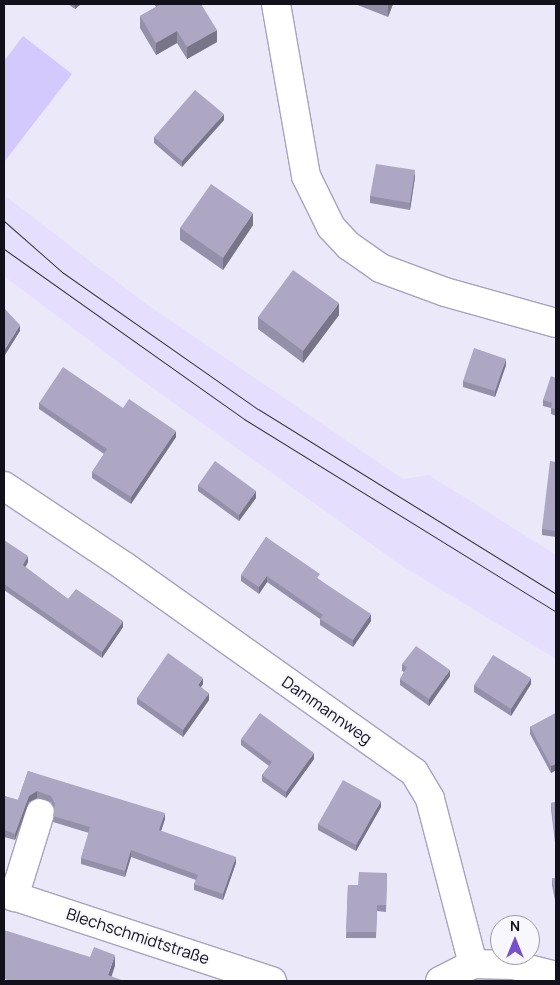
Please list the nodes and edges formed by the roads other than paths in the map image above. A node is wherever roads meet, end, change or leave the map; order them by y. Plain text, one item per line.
1 (276, 4) edge
2 (556, 322) edge
3 (4, 486) edge
4 (40, 813) dead end
5 (9, 895) edge
6 (473, 964) junction
7 (556, 976) edge
8 (272, 981) edge
9 (440, 981) edge

1 - 2 street
3 - 6 street, Dammannweg
4 - 5 street
5 - 8 street, Blechschmidtstraße
6 - 7 street
6 - 9 street

